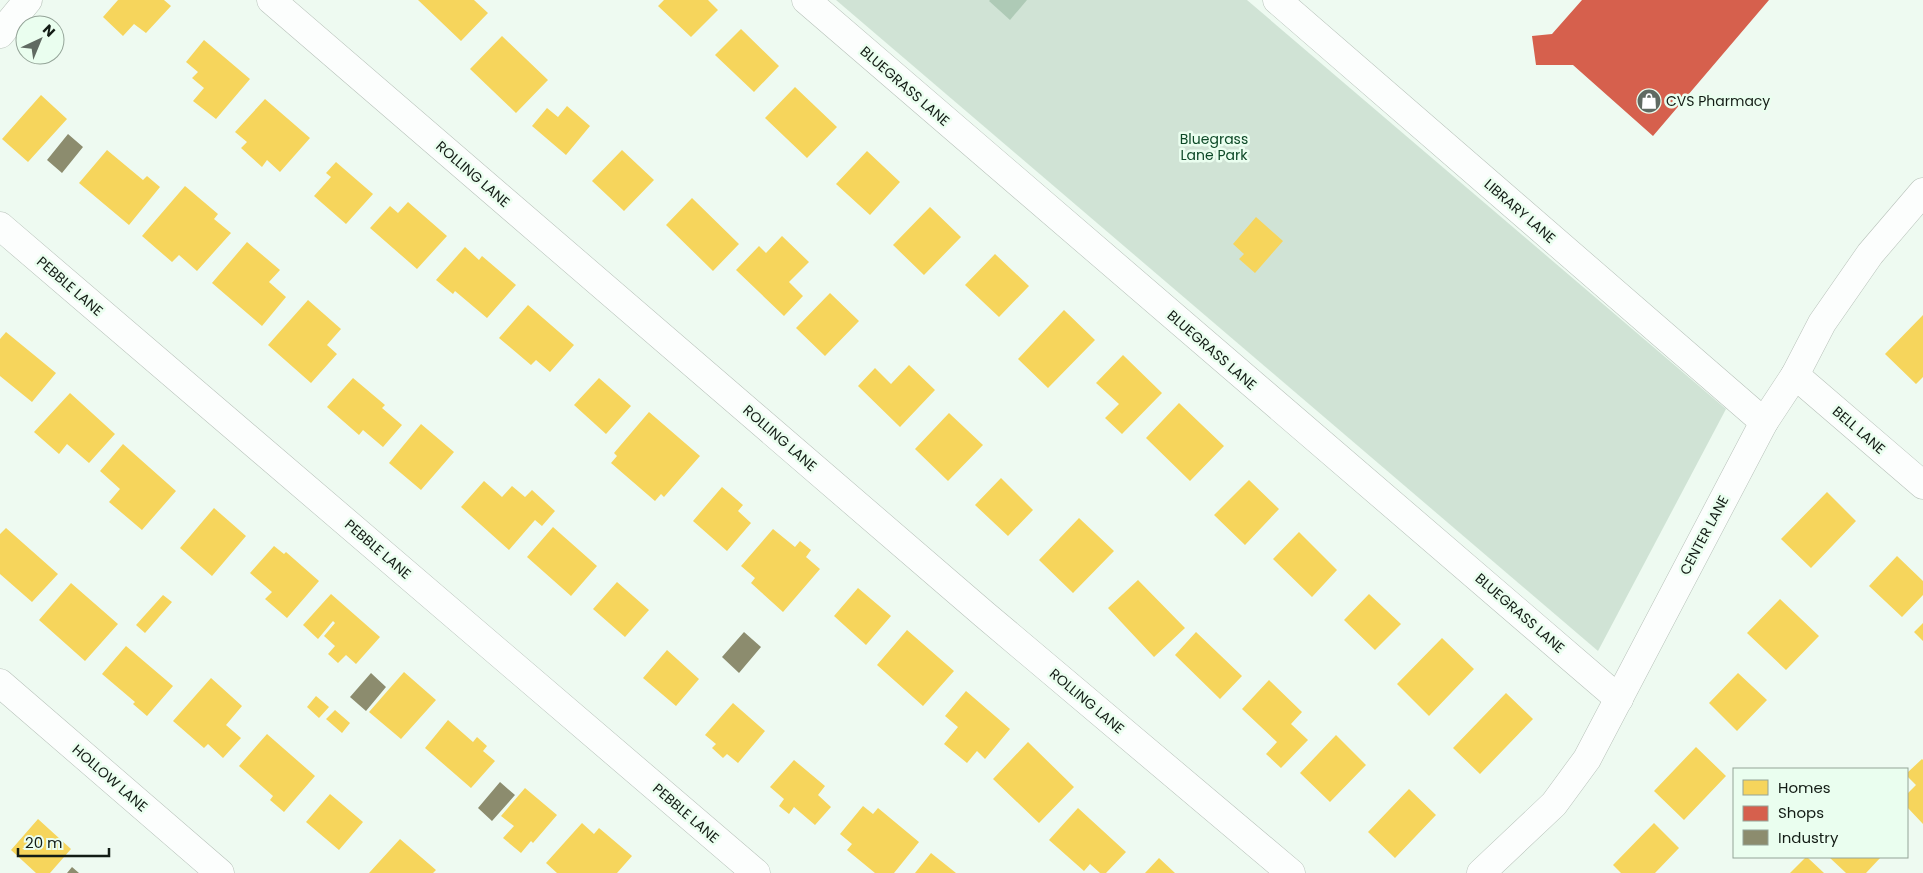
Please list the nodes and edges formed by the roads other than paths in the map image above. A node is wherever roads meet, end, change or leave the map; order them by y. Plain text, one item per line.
1 (28, 0) edge
2 (271, 0) edge
3 (806, 0) edge
4 (1277, 0) edge
5 (0, 34) edge
6 (1923, 192) edge
7 (0, 226) edge
8 (1795, 374) junction
9 (1764, 422) junction
10 (1923, 484) edge
11 (0, 683) edge
12 (1619, 699) junction
13 (220, 873) edge
14 (756, 873) edge
15 (1290, 873) edge
16 (1481, 873) edge

1 - 5 street
2 - 15 street, ROLLING LANE
3 - 12 street, BLUEGRASS LANE
4 - 9 street, LIBRARY LANE
6 - 8 street, CENTER LANE
7 - 14 street, PEBBLE LANE
8 - 9 street, CENTER LANE
8 - 10 street, BELL LANE
9 - 12 street, CENTER LANE
11 - 13 street, HOLLOW LANE
12 - 16 street, CENTER LANE

